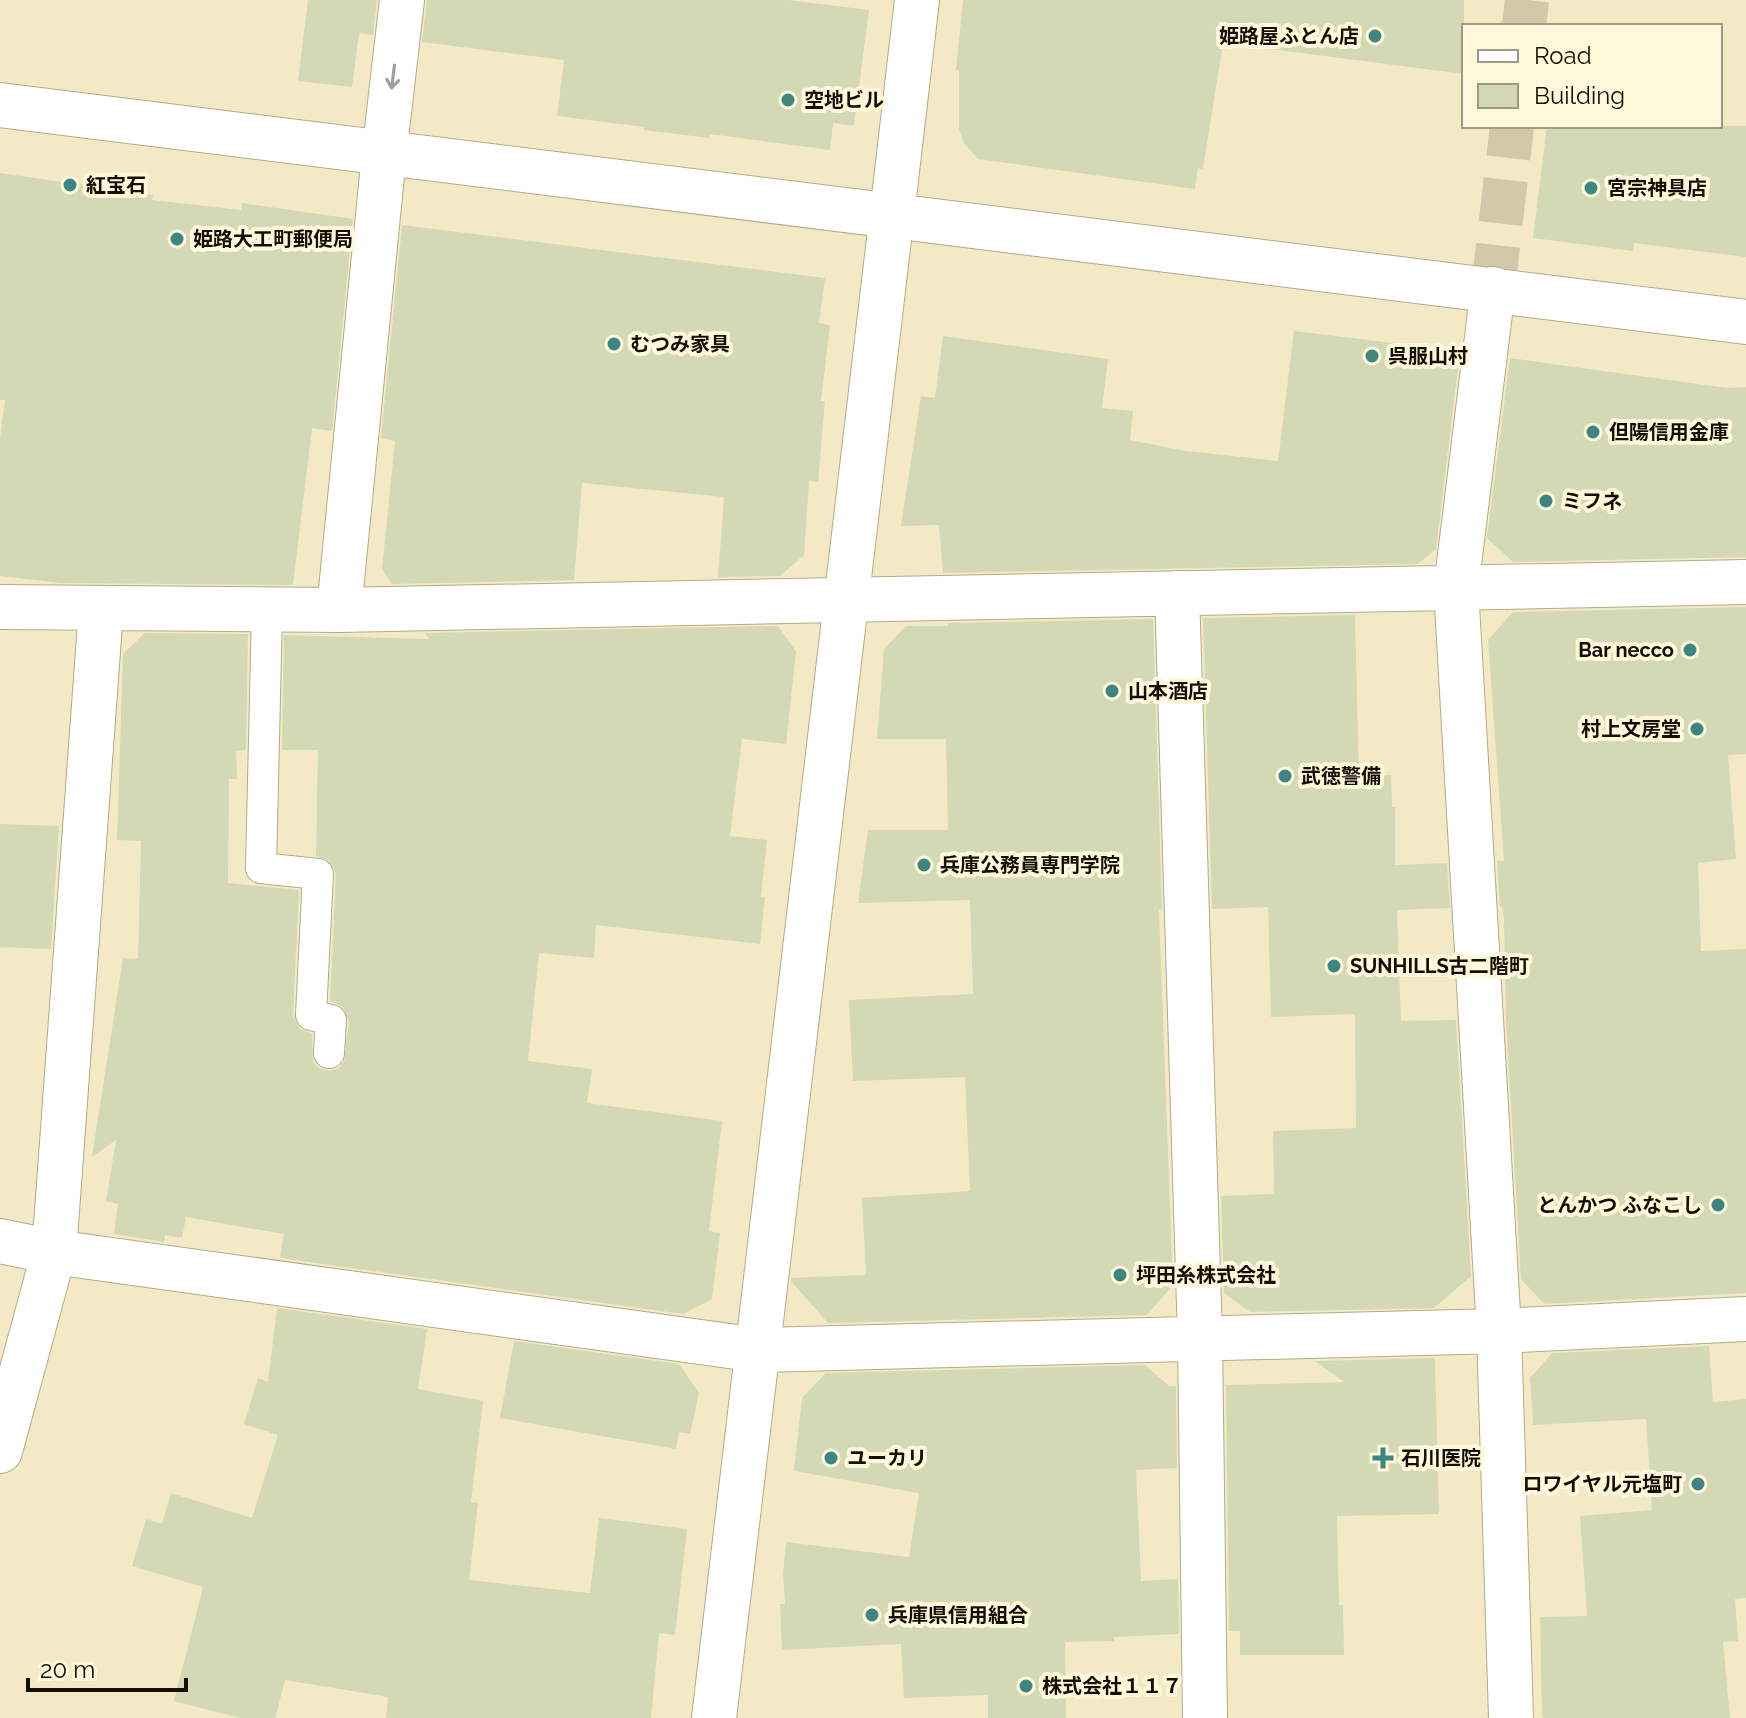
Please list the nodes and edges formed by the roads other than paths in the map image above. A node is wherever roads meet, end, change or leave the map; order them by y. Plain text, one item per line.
1 (402, 0) edge
2 (917, 0) edge
3 (0, 105) edge
4 (384, 155) junction
5 (892, 214) junction
6 (1493, 289) junction
7 (1746, 322) edge
8 (1746, 582) edge
9 (1456, 588) junction
10 (1177, 593) junction
11 (846, 600) junction
12 (0, 607) edge
13 (101, 610) junction
14 (267, 610) junction
15 (339, 610) junction
16 (329, 1053) dead end
17 (0, 1241) edge
18 (54, 1252) junction
19 (1746, 1319) edge
20 (1499, 1331) junction
21 (1200, 1338) junction
22 (758, 1350) junction
23 (0, 1451) edge
24 (714, 1718) edge
25 (1205, 1718) edge
26 (1511, 1718) edge

1 -> 4 street
2 - 5 street
3 - 4 street
4 - 5 street
4 - 15 street
5 - 6 street
5 - 11 street
6 - 7 street
6 - 9 street
8 - 9 street
9 - 10 street
9 - 20 street
10 - 11 street
10 - 21 street
11 - 15 street
11 - 22 street
12 - 13 street
13 - 14 street
13 - 18 street
14 - 15 street
14 - 16 lane
17 - 18 street
18 - 22 street
18 - 23 street
19 - 20 street
20 - 21 street
20 - 26 street
21 - 22 street
21 - 25 street
22 - 24 street

